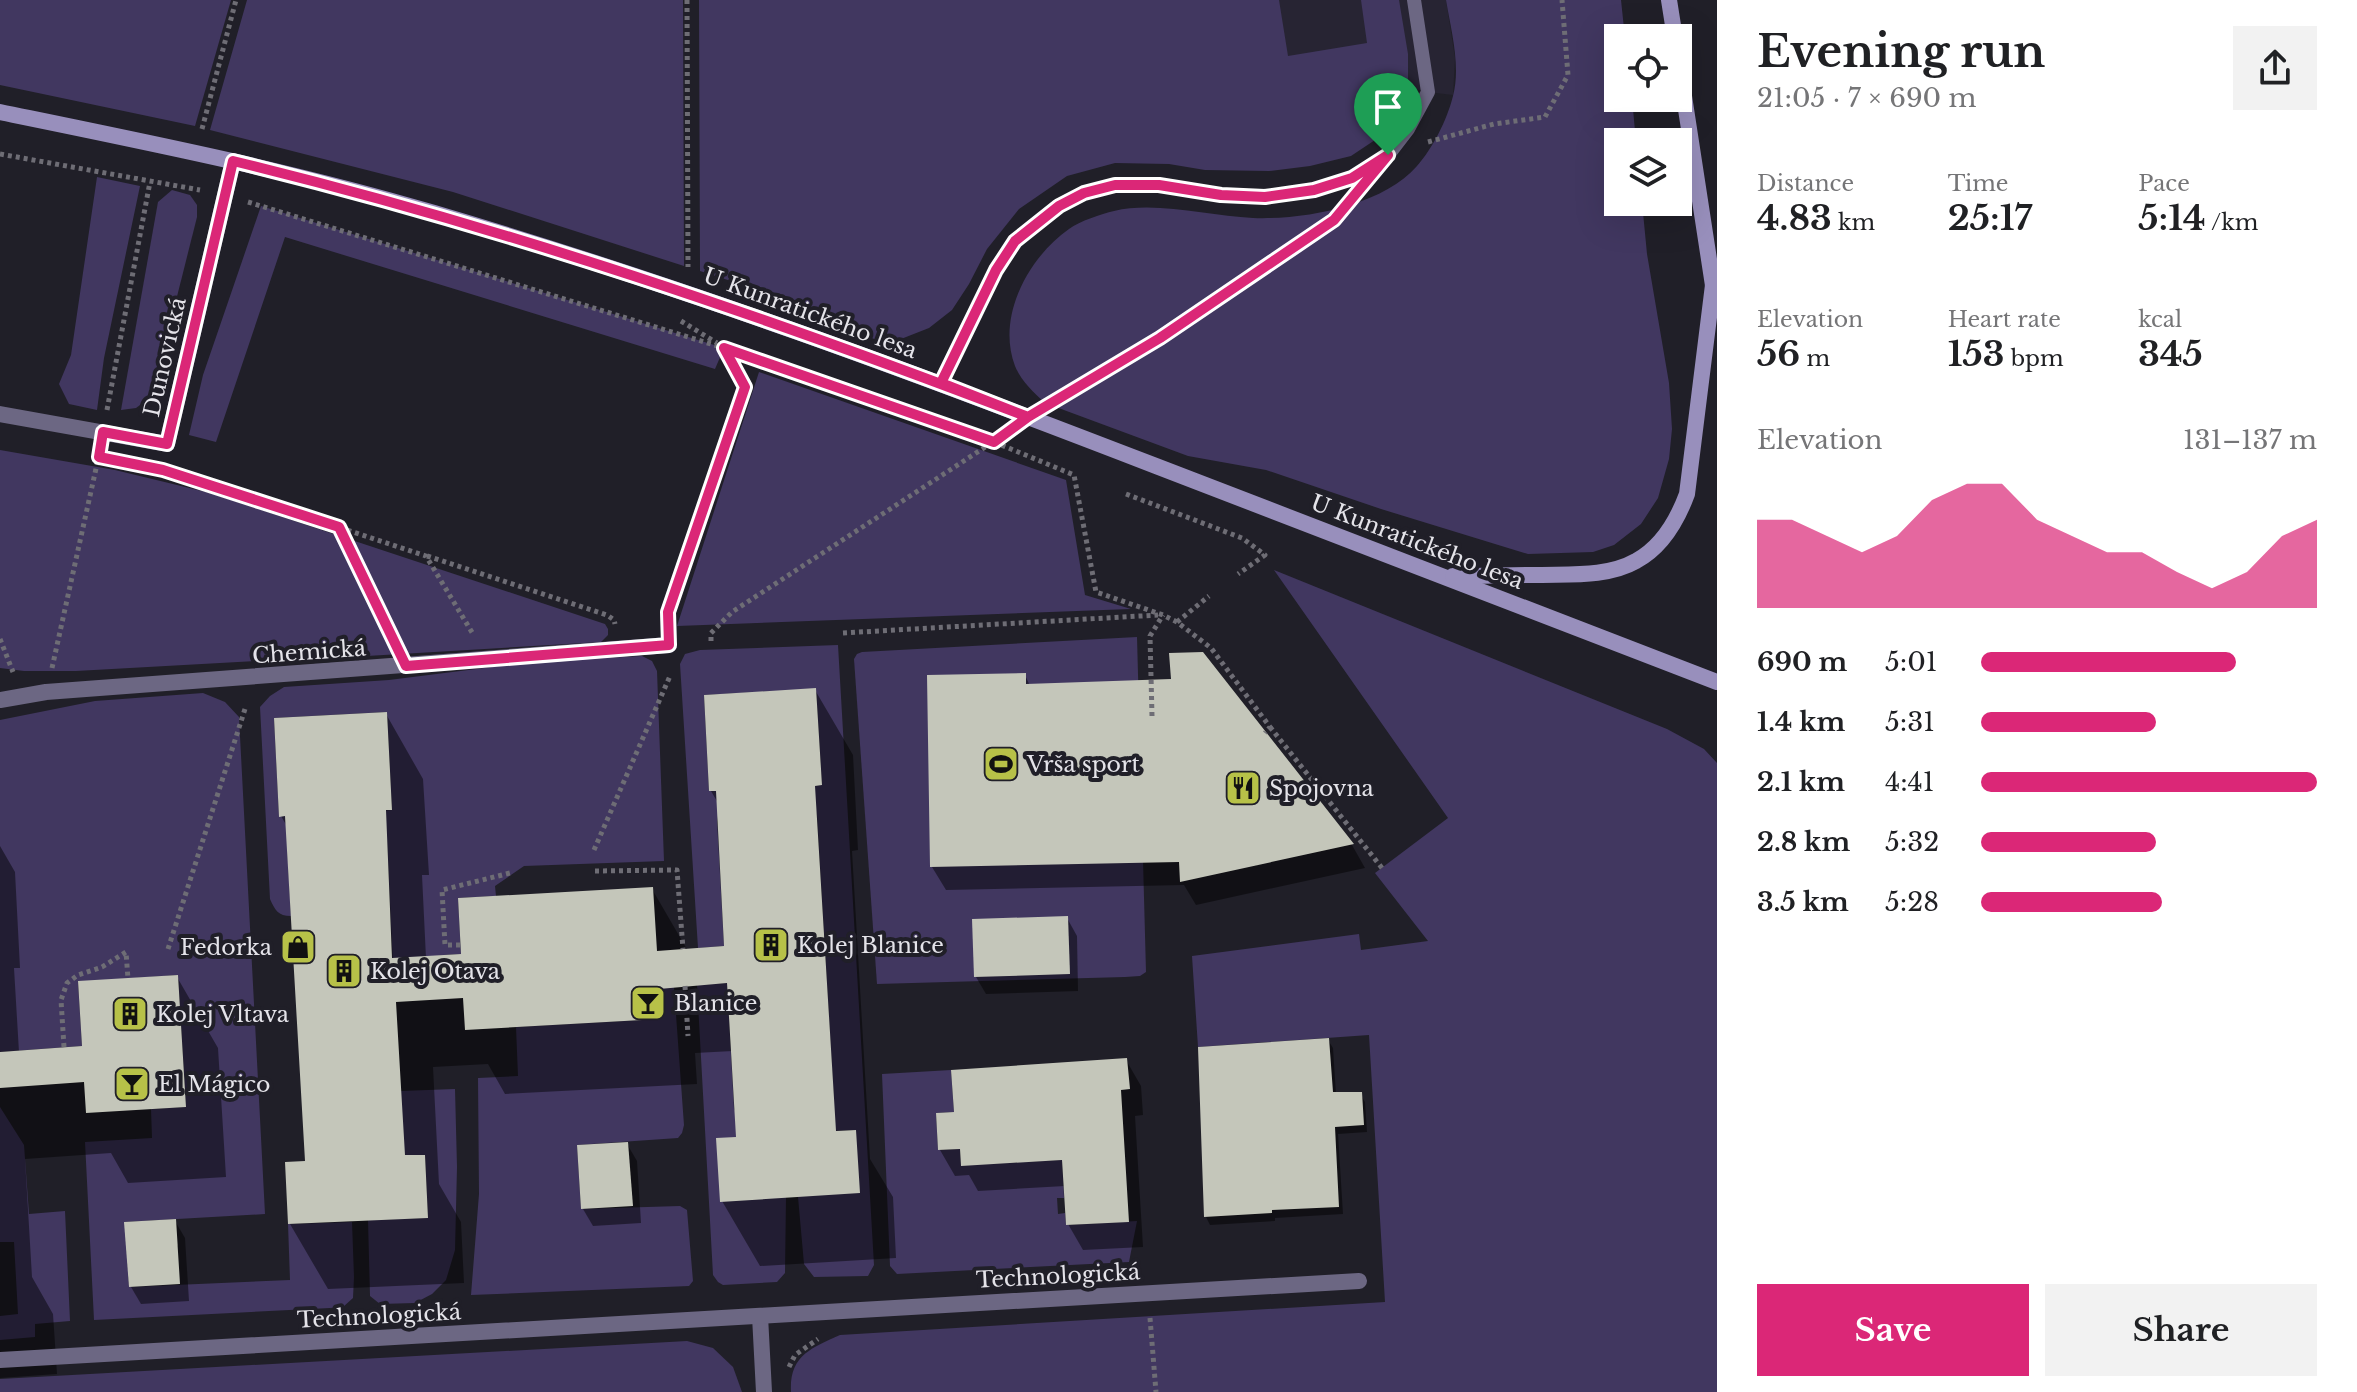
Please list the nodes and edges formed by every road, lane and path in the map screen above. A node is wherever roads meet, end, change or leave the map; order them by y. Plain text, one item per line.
1 (236, 0) edge
2 (687, 0) edge
3 (1414, 0) edge
4 (1562, 0) edge
5 (1669, 0) edge
6 (1673, 24) edge
7 (0, 112) edge
8 (1686, 112) edge
9 (197, 153) junction
10 (0, 154) edge
11 (1388, 155) junction
12 (233, 161) junction
13 (150, 182) junction
14 (189, 189) junction
15 (225, 195) junction
16 (1352, 198) dead end
17 (688, 270) dead end
18 (1713, 285) junction
19 (1717, 309) edge
20 (674, 316) dead end
21 (724, 348) junction
22 (941, 383) junction
23 (0, 414) edge
24 (1028, 417) junction
25 (103, 432) junction
26 (994, 442) junction
27 (85, 454) dead end
28 (99, 457) junction
29 (111, 459) dead end
30 (163, 470) dead end
31 (1126, 494) dead end
32 (339, 527) junction
33 (426, 556) junction
34 (1238, 574) dead end
35 (1444, 577) junction
36 (1209, 596) dead end
37 (1163, 615) junction
38 (1177, 622) junction
39 (843, 633) dead end
40 (0, 639) edge
41 (711, 641) dead end
42 (669, 645) joint
43 (619, 649) junction
44 (487, 659) junction
45 (406, 666) junction
46 (670, 676) dead end
47 (1717, 682) edge
48 (46, 692) junction
49 (23, 695) junction
50 (0, 700) edge
51 (245, 709) dead end
52 (1152, 716) dead end
53 (594, 850) dead end
54 (1382, 868) dead end
55 (595, 871) dead end
56 (510, 873) dead end
57 (460, 945) dead end
58 (168, 949) dead end
59 (683, 949) dead end
60 (128, 979) dead end
61 (685, 986) dead end
62 (688, 1036) dead end
63 (64, 1047) dead end
64 (1359, 1281) dead end
65 (1149, 1293) junction
66 (760, 1316) junction
67 (0, 1360) edge
68 (764, 1392) edge
69 (1156, 1392) edge

1 - 9 path
2 - 17 path
3 - 11 lane
4 - 11 path
5 - 6 street
7 - 9 street, U Kunratického lesa
8 - 18 street
9 - 12 street, U Kunratického lesa
9 - 14 path
10 - 13 path
11 - 22 lane
12 - 15 street, Dunovická
12 - 22 street, U Kunratického lesa
13 - 14 path
13 - 25 path
14 - 15 path
15 - 21 path
15 - 25 street, Dunovická
16 - 24 path
18 - 19 street
18 - 35 street
20 - 21 path
21 - 26 path
21 - 42 path
22 - 24 street, U Kunratického lesa
23 - 25 street, Dunovická
24 - 26 path
24 - 35 street, U Kunratického lesa
25 - 28 path
26 - 37 path
26 - 41 path
27 - 28 path
28 - 29 path
28 - 48 path
30 - 32 path
31 - 34 path
32 - 33 path
32 - 45 path
33 - 43 path
33 - 44 path
35 - 47 street, U Kunratického lesa
36 - 38 path
37 - 38 path
37 - 39 path
37 - 52 path
38 - 54 path
40 - 49 path
42 - 43 street, Chemická
43 - 44 street, Chemická
44 - 45 street, Chemická
45 - 48 street, Chemická
46 - 53 path
48 - 49 street, Chemická
49 - 50 street, Chemická
51 - 58 path
55 - 59 path
56 - 57 path
60 - 63 path
61 - 62 path
64 - 65 street, Technologická
65 - 66 street, Technologická
65 - 69 path
66 - 67 street, Technologická
66 - 68 street

